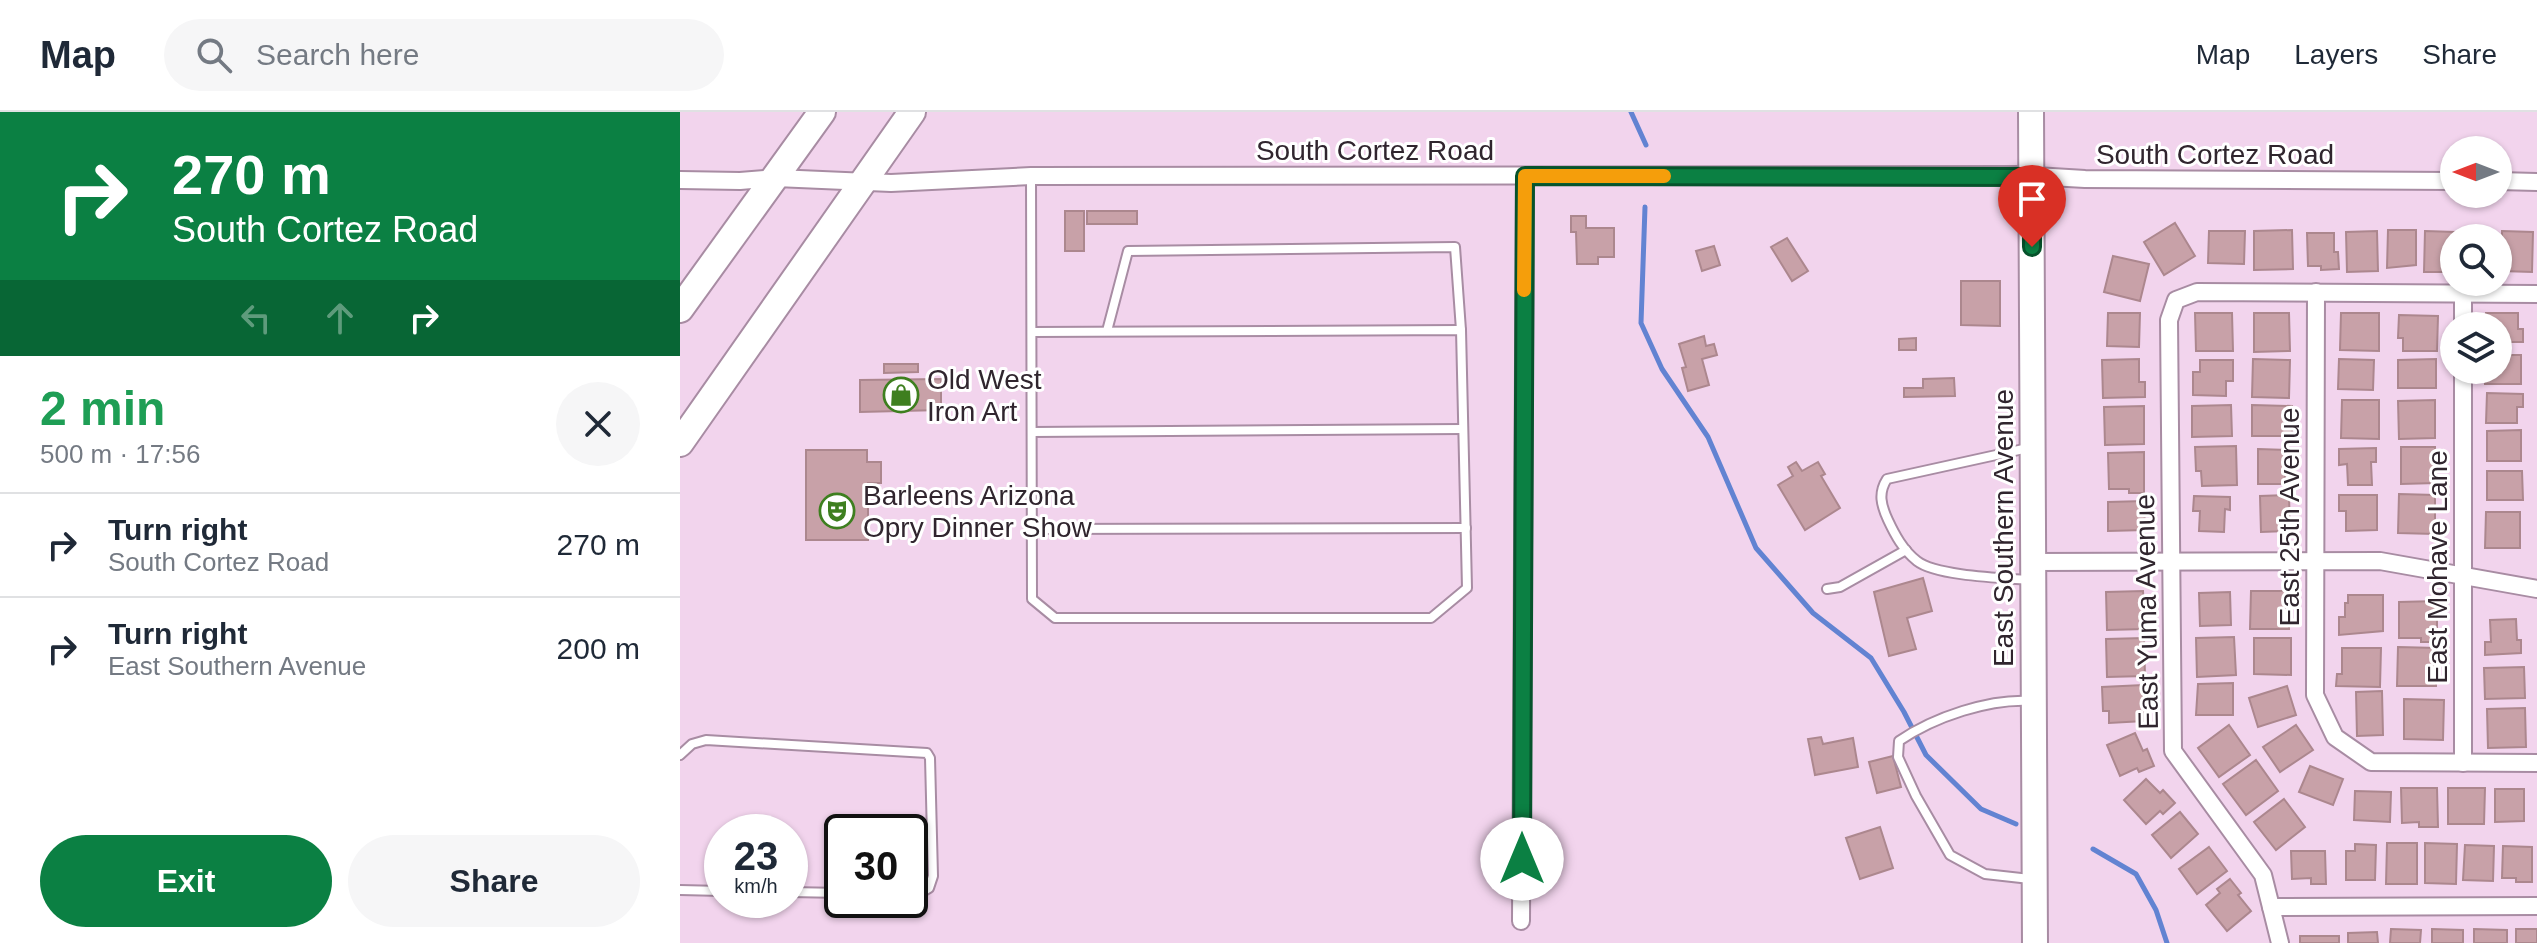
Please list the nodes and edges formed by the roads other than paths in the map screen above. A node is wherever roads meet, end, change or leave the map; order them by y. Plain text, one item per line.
1 (822, 112) edge
2 (912, 112) edge
3 (2031, 112) edge
4 (1031, 176) junction
5 (1525, 176) junction
6 (2032, 177) junction
7 (776, 178) junction
8 (680, 180) edge
9 (863, 181) junction
10 (2440, 181) edge
11 (2512, 181) edge
12 (2537, 182) edge
13 (2316, 292) junction
14 (2440, 294) edge
15 (2512, 294) edge
16 (2537, 294) edge
17 (680, 309) edge
18 (1461, 330) junction
19 (1107, 331) junction
20 (1032, 332) junction
21 (2463, 384) edge
22 (1463, 429) junction
23 (1032, 432) junction
24 (680, 443) edge
25 (2033, 447) junction
26 (1466, 528) junction
27 (1032, 529) junction
28 (1906, 550) junction
29 (2172, 561) junction
30 (2315, 561) junction
31 (2033, 571) junction
32 (2463, 574) junction
33 (1827, 589) dead end
34 (2537, 589) edge
35 (2034, 701) junction
36 (680, 755) edge
37 (2463, 763) junction
38 (2537, 763) edge
39 (2035, 880) junction
40 (928, 889) edge
41 (680, 890) edge
42 (704, 891) edge
43 (2537, 906) edge
44 (2271, 907) junction
45 (1521, 921) dead end
46 (2035, 943) edge
47 (2280, 943) edge

1 - 7 main road
2 - 9 main road
3 - 6 street, East Southern Avenue
4 - 5 street, South Cortez Road
4 - 9 street, South Cortez Road
4 - 20 lane
5 - 6 street, South Cortez Road
5 - 45 street
6 - 10 street, South Cortez Road
6 - 25 street, East Southern Avenue
7 - 8 street, South Cortez Road
7 - 9 street, South Cortez Road
7 - 17 main road
9 - 24 main road
11 - 12 street
13 - 14 street
13 - 29 street, East Yuma Avenue
13 - 30 street, East 25th Avenue
15 - 16 street
18 - 19 lane
18 - 19 lane
18 - 22 lane
19 - 20 lane
20 - 23 lane
21 - 32 street, East Mohave Lane
22 - 23 lane
22 - 26 lane
23 - 27 lane
25 - 28 lane
25 - 31 street, East Southern Avenue
26 - 27 lane
26 - 27 lane
28 - 31 lane
28 - 33 lane
29 - 30 street
29 - 31 street
29 - 44 street, East Yuma Avenue
30 - 32 street
30 - 37 street, East 25th Avenue
31 - 35 street, East Southern Avenue
32 - 34 street
32 - 37 street, East Mohave Lane
35 - 39 street, East Southern Avenue
35 - 39 lane
36 - 40 lane
37 - 38 street
39 - 46 street, East Southern Avenue
41 - 42 lane
43 - 44 street
44 - 47 street, East Yuma Avenue

